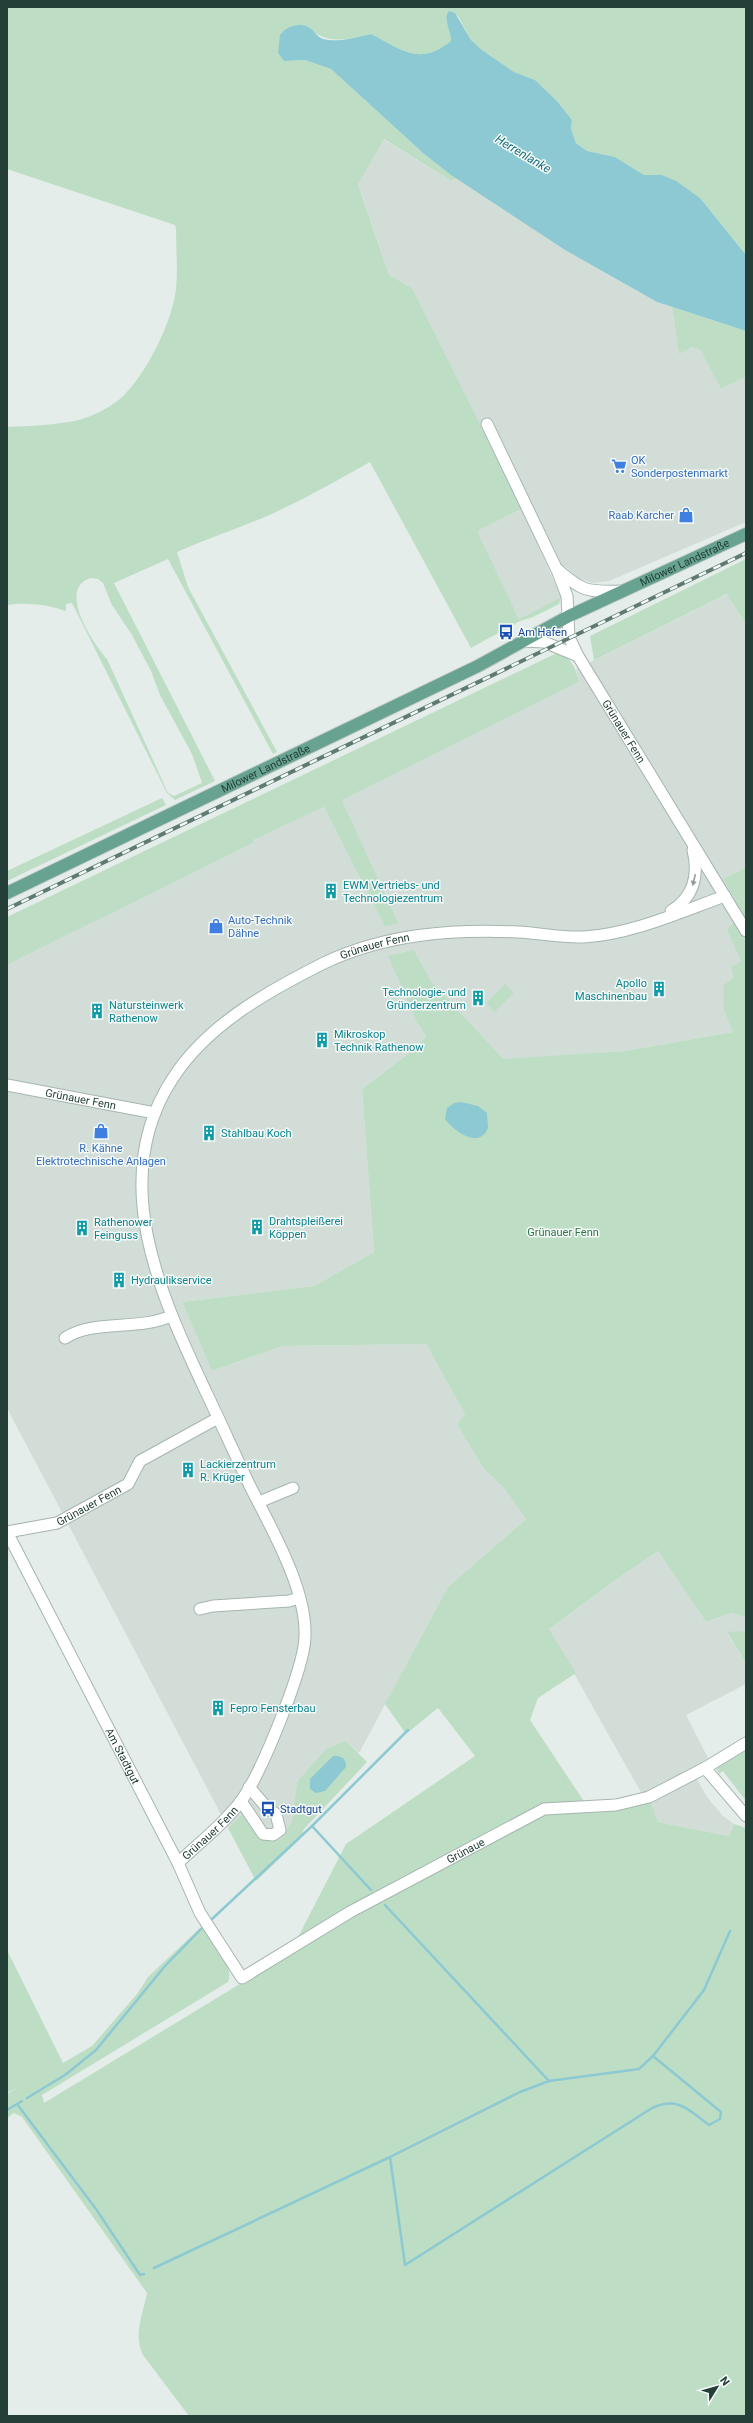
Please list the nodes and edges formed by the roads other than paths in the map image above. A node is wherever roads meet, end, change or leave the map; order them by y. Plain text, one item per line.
1 (487, 424) dead end
2 (746, 534) edge
3 (557, 570) junction
4 (624, 591) junction
5 (569, 616) junction
6 (522, 641) junction
7 (578, 656) junction
8 (691, 842) junction
9 (7, 893) edge
10 (725, 896) junction
11 (657, 920) junction
12 (746, 931) edge
13 (7, 1085) edge
14 (155, 1113) junction
15 (171, 1316) junction
16 (65, 1338) dead end
17 (218, 1418) junction
18 (293, 1488) dead end
19 (258, 1502) junction
20 (7, 1532) edge
21 (299, 1598) junction
22 (200, 1609) dead end
23 (746, 1743) edge
24 (704, 1768) junction
25 (249, 1787) junction
26 (241, 1801) junction
27 (746, 1816) edge
28 (178, 1863) junction
29 (242, 1978) joint

1 - 3 street
2 - 4 main road, Milower Landstraße
3 - 4 street, Milower Landstraße
3 - 5 street
4 - 5 main road, Milower Landstraße
5 - 6 main road, Milower Landstraße
5 - 7 street, Grünauer Fenn
6 - 7 street
6 - 9 main road, Milower Landstraße
7 - 8 street, Grünauer Fenn
8 - 10 street, Grünauer Fenn
8 -> 11 street, Grünauer Fenn
10 - 11 street, Grünauer Fenn
10 - 12 street
11 - 14 street, Grünauer Fenn
13 - 14 street, Grünauer Fenn
14 - 15 street, Grünauer Fenn
15 - 16 street
15 - 17 street, Grünauer Fenn
17 - 19 street, Grünauer Fenn
17 - 20 street, Grünauer Fenn
18 - 19 street
19 - 21 street, Grünauer Fenn
20 - 28 street, Am Stadtgut
21 - 22 street
21 - 25 street, Grünauer Fenn
23 - 24 street, Grünaue
24 - 27 street
24 - 29 street, Grünaue
25 - 26 street, Grünauer Fenn
25 - 26 street, Grünauer Fenn
26 - 28 street, Grünauer Fenn
28 - 29 street, Am Stadtgut

